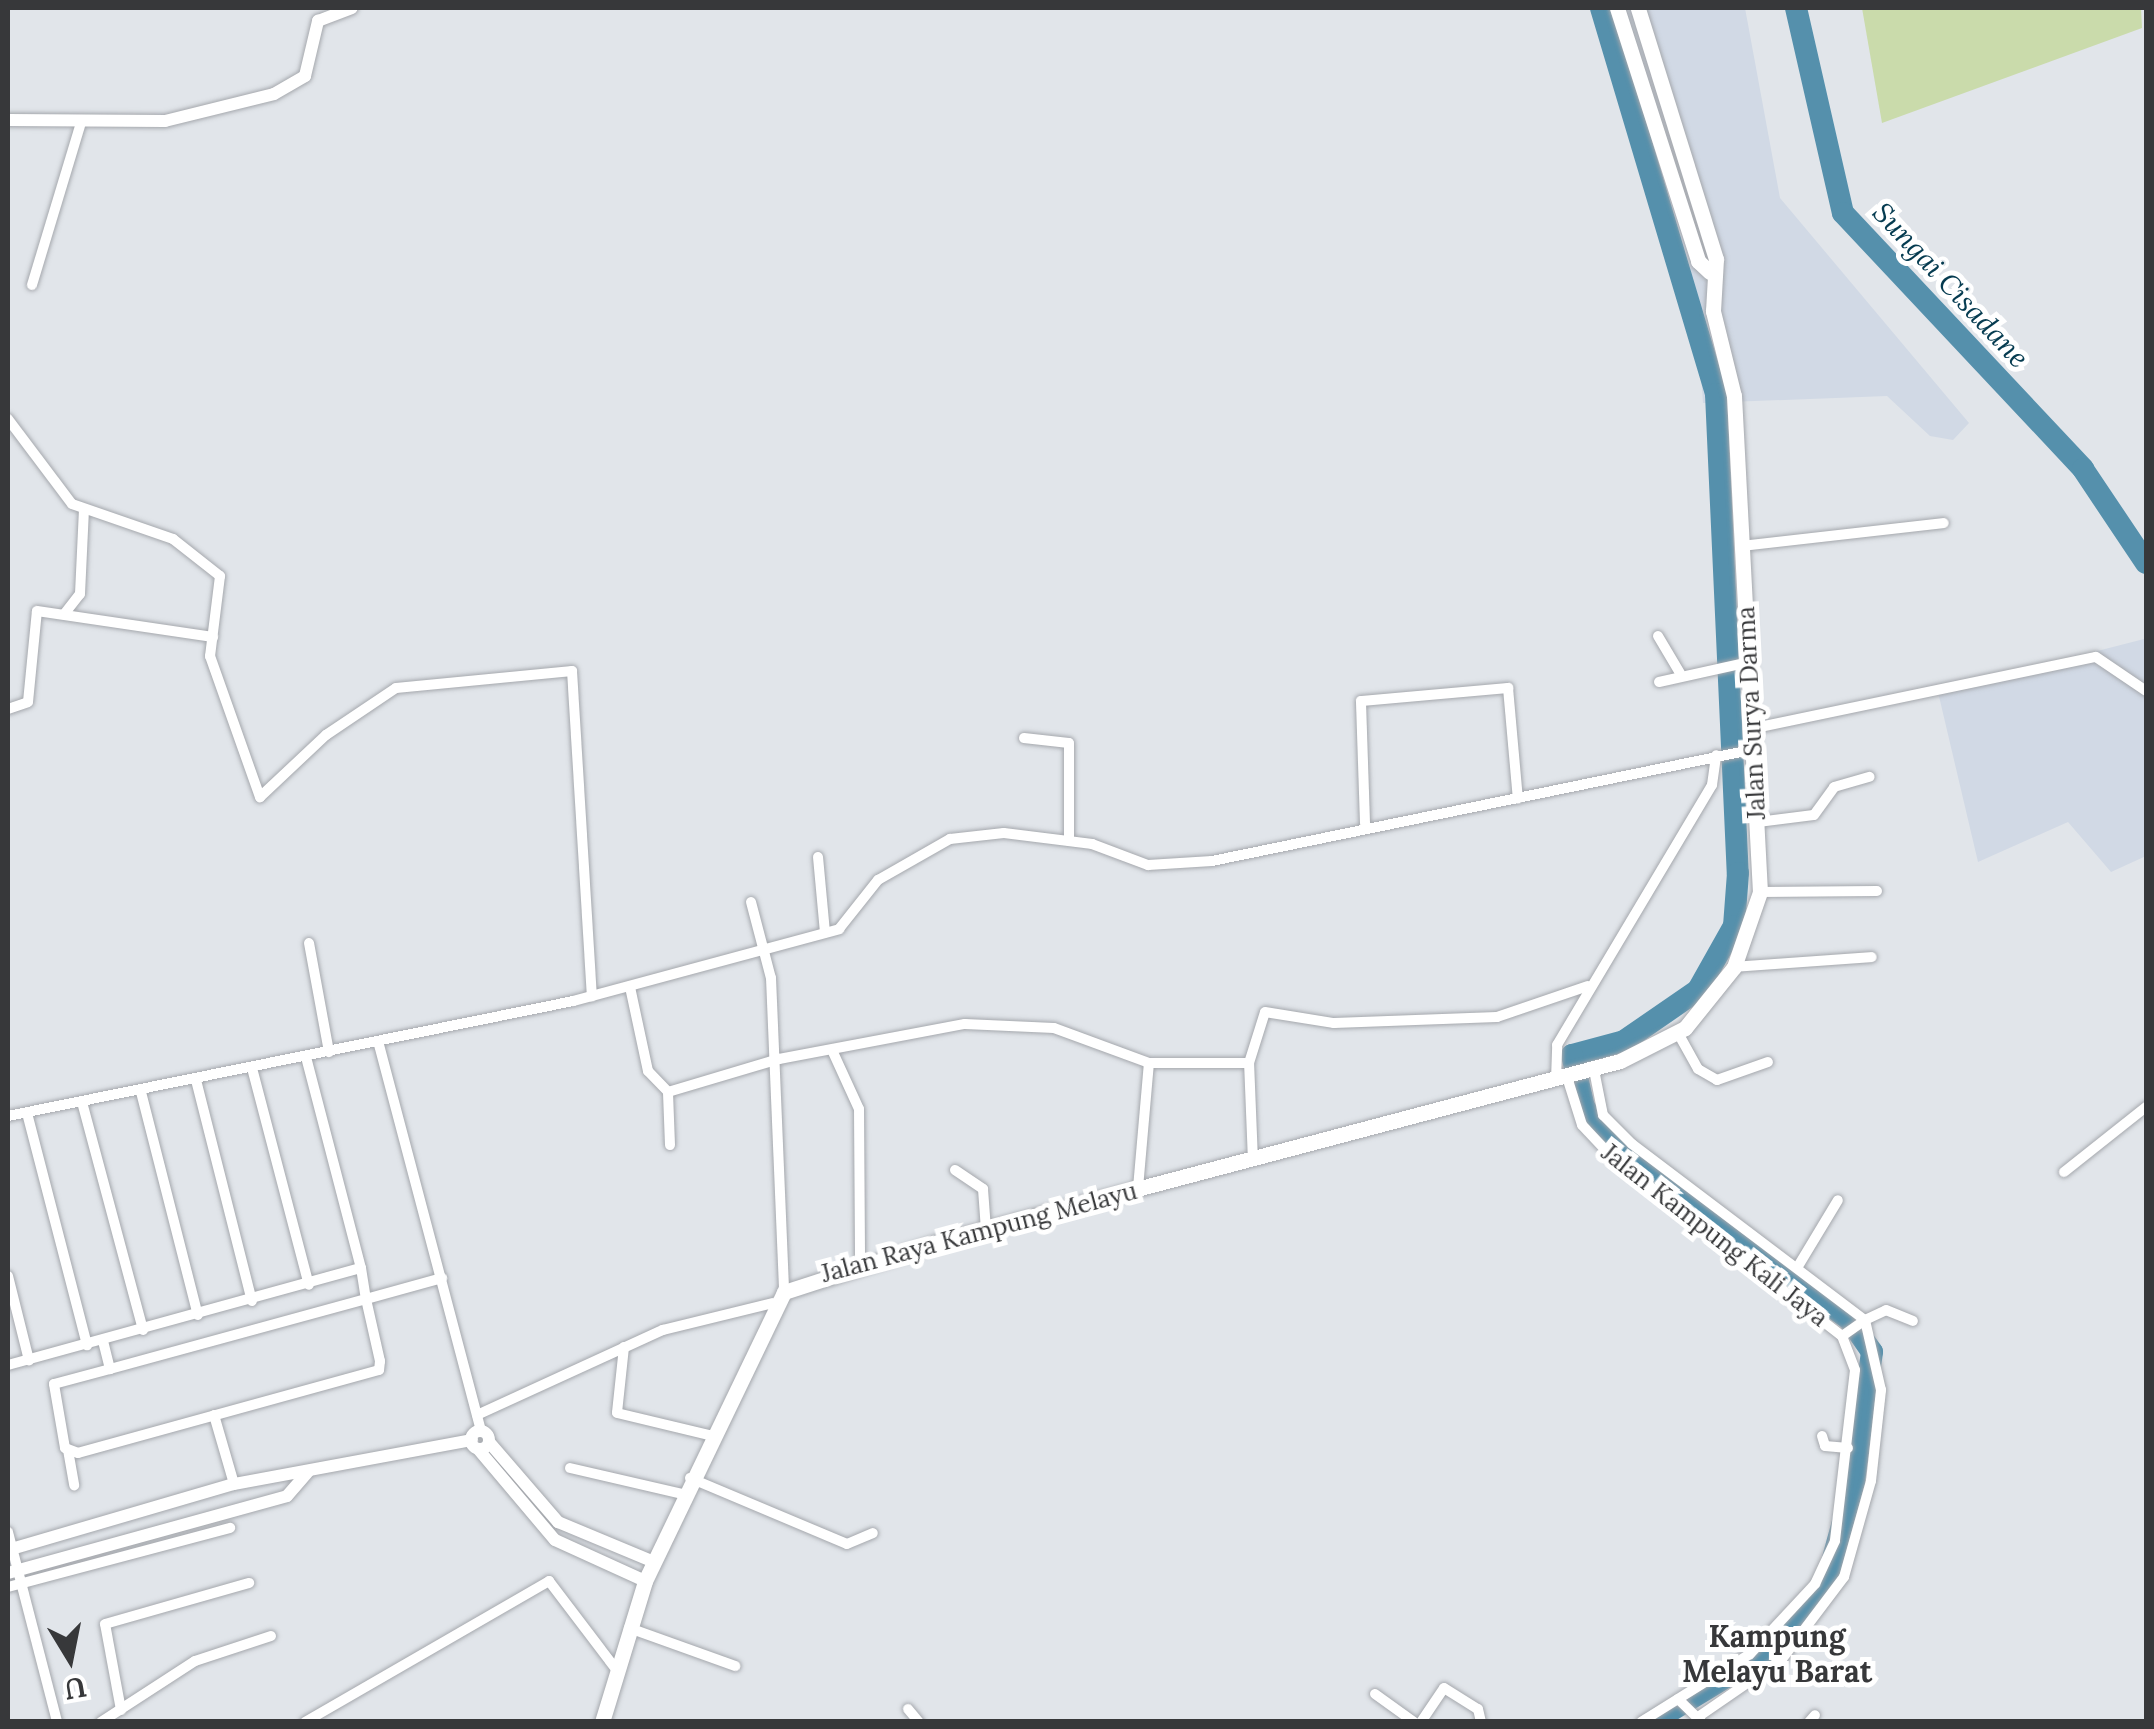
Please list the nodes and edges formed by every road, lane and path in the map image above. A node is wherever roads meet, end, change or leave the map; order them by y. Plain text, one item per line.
1 (352, 8) edge
2 (1617, 8) edge
3 (1638, 8) edge
4 (8, 120) edge
5 (82, 123) junction
6 (1710, 272) junction
7 (32, 285) dead end
8 (8, 419) edge
9 (84, 509) junction
10 (1944, 524) dead end
11 (1742, 546) junction
12 (65, 613) junction
13 (1658, 636) dead end
14 (213, 637) junction
15 (1745, 662) junction
16 (1680, 672) junction
17 (1659, 682) dead end
18 (2146, 691) edge
19 (8, 709) edge
20 (1754, 728) junction
21 (1024, 738) dead end
22 (1753, 749) junction
23 (1716, 755) junction
24 (1870, 777) dead end
25 (1518, 799) junction
26 (1758, 822) junction
27 (1365, 823) junction
28 (1068, 841) junction
29 (818, 857) dead end
30 (1877, 890) dead end
31 (1760, 892) junction
32 (750, 902) dead end
33 (826, 932) junction
34 (308, 943) dead end
35 (764, 948) junction
36 (1872, 957) dead end
37 (1734, 967) junction
38 (1588, 986) junction
39 (630, 987) junction
40 (592, 996) junction
41 (1678, 1033) junction
42 (378, 1040) junction
43 (832, 1050) junction
44 (329, 1052) junction
45 (306, 1057) junction
46 (1768, 1062) dead end
47 (771, 1063) junction
48 (1149, 1063) junction
49 (1249, 1063) junction
50 (252, 1068) junction
51 (1576, 1075) junction
52 (196, 1080) junction
53 (141, 1092) junction
54 (668, 1092) junction
55 (82, 1102) junction
56 (2146, 1107) edge
57 (27, 1113) junction
58 (8, 1116) edge
59 (670, 1145) dead end
60 (1253, 1162) junction
61 (955, 1170) dead end
62 (2064, 1172) dead end
63 (1138, 1188) junction
64 (1838, 1200) dead end
65 (986, 1230) junction
66 (860, 1264) junction
67 (361, 1268) junction
68 (1798, 1268) junction
69 (8, 1276) edge
70 (442, 1278) junction
71 (309, 1285) junction
72 (778, 1298) junction
73 (366, 1299) junction
74 (252, 1301) junction
75 (198, 1315) junction
76 (1913, 1320) dead end
77 (1862, 1322) junction
78 (143, 1330) junction
79 (1844, 1335) junction
80 (103, 1341) junction
81 (87, 1345) junction
82 (624, 1347) junction
83 (29, 1360) junction
84 (8, 1365) edge
85 (110, 1370) junction
86 (214, 1415) junction
87 (478, 1415) junction
88 (709, 1436) junction
89 (1822, 1436) dead end
90 (480, 1441) junction
91 (1848, 1448) junction
92 (68, 1450) junction
93 (570, 1468) dead end
94 (308, 1472) junction
95 (234, 1484) junction
96 (74, 1485) dead end
97 (686, 1486) junction
98 (230, 1528) dead end
99 (8, 1532) edge
100 (873, 1533) dead end
101 (10, 1549) edge
102 (654, 1562) junction
103 (13, 1578) edge
104 (646, 1581) junction
105 (249, 1583) dead end
106 (628, 1628) junction
107 (271, 1636) dead end
108 (735, 1666) dead end
109 (615, 1668) junction
110 (1376, 1694) dead end
111 (1679, 1701) junction
112 (908, 1709) dead end
113 (120, 1710) junction
114 (1692, 1718) edge
115 (56, 1722) edge
116 (101, 1722) edge
117 (304, 1722) edge
118 (602, 1722) edge
119 (919, 1722) edge
120 (1418, 1722) edge
121 (1481, 1722) edge
122 (1641, 1722) edge

1 - 5 street
2 - 6 main road, Jalan Surya Darma
3 - 6 main road, Jalan Surya Darma
4 - 5 street
5 - 7 street
6 - 11 main road, Jalan Surya Darma
8 - 9 street
9 - 12 street
9 - 14 street
10 - 11 street
11 - 15 main road, Jalan Surya Darma
12 - 14 street
12 - 19 street
13 - 16 street
14 - 40 street
15 - 16 street
15 - 20 main road, Jalan Surya Darma
16 - 17 street
18 - 20 street
20 - 22 main road, Jalan Surya Darma
21 - 28 street
22 - 23 street
22 - 26 main road, Jalan Surya Darma
23 - 25 street
23 - 38 street
24 - 26 street
25 - 27 street
25 - 27 street
26 - 31 main road, Jalan Surya Darma
27 - 28 street
28 - 33 street
29 - 33 street
30 - 31 street
31 - 37 main road, Jalan Surya Darma
32 - 35 street
33 - 35 street
34 - 44 street
35 - 39 street
35 - 47 street
36 - 37 street
37 - 41 main road, Jalan Surya Darma
38 - 49 street
38 - 51 street
39 - 40 street
39 - 54 street
40 - 42 street
41 - 46 street
41 - 51 main road, Jalan Surya Darma
42 - 44 street
42 - 70 street
43 - 47 street
43 - 48 street
43 - 66 street
44 - 45 street
45 - 50 street
45 - 67 street
47 - 54 street
47 - 72 street
48 - 49 street
48 - 63 street
49 - 60 street
50 - 52 street
50 - 71 street
51 - 60 main road, Jalan Raya Kampung Melayu
51 - 68 street
51 - 79 street, Jalan Kampung Kali Jaya
52 - 53 street
52 - 74 street
53 - 55 street
53 - 75 street
54 - 59 street
55 - 57 street
55 - 78 street
56 - 62 street
57 - 58 street
57 - 81 street
60 - 63 main road, Jalan Raya Kampung Melayu
61 - 65 street
63 - 65 main road, Jalan Raya Kampung Melayu
64 - 68 street
65 - 66 main road, Jalan Raya Kampung Melayu
66 - 72 main road, Jalan Raya Kampung Melayu
67 - 71 street
67 - 73 street
68 - 77 street
69 - 83 street
70 - 73 street
70 - 87 street
71 - 74 street
72 - 82 street
72 - 88 main road
73 - 85 street
73 - 86 street
74 - 75 street
75 - 78 street
76 - 77 street
77 - 79 street
77 - 114 street
78 - 80 street
79 - 91 street, Jalan Kampung Kali Jaya
80 - 81 street
80 - 85 street
81 - 83 street
82 - 87 street
82 - 88 street
83 - 84 street
85 - 92 street
86 - 92 street
86 - 95 street
87 - 90 street
88 - 97 main road
89 - 91 street
90 - 94 street
90 - 102 street
90 - 104 street
91 - 111 street, Jalan Kampung Kali Jaya
92 - 96 street
93 - 97 street
94 - 95 street
94 - 103 street
95 - 101 street
97 - 100 street
97 - 102 main road
98 - 103 street
99 - 101 street
101 - 103 street
102 - 104 main road
103 - 115 street
104 - 106 main road
105 - 113 street
106 - 108 street
106 - 109 main road
107 - 113 street
109 - 117 street
109 - 118 main road
110 - 120 street
111 - 114 street
111 - 122 street, Jalan Kampung Kali Jaya
112 - 119 street
113 - 116 street
120 - 121 street

